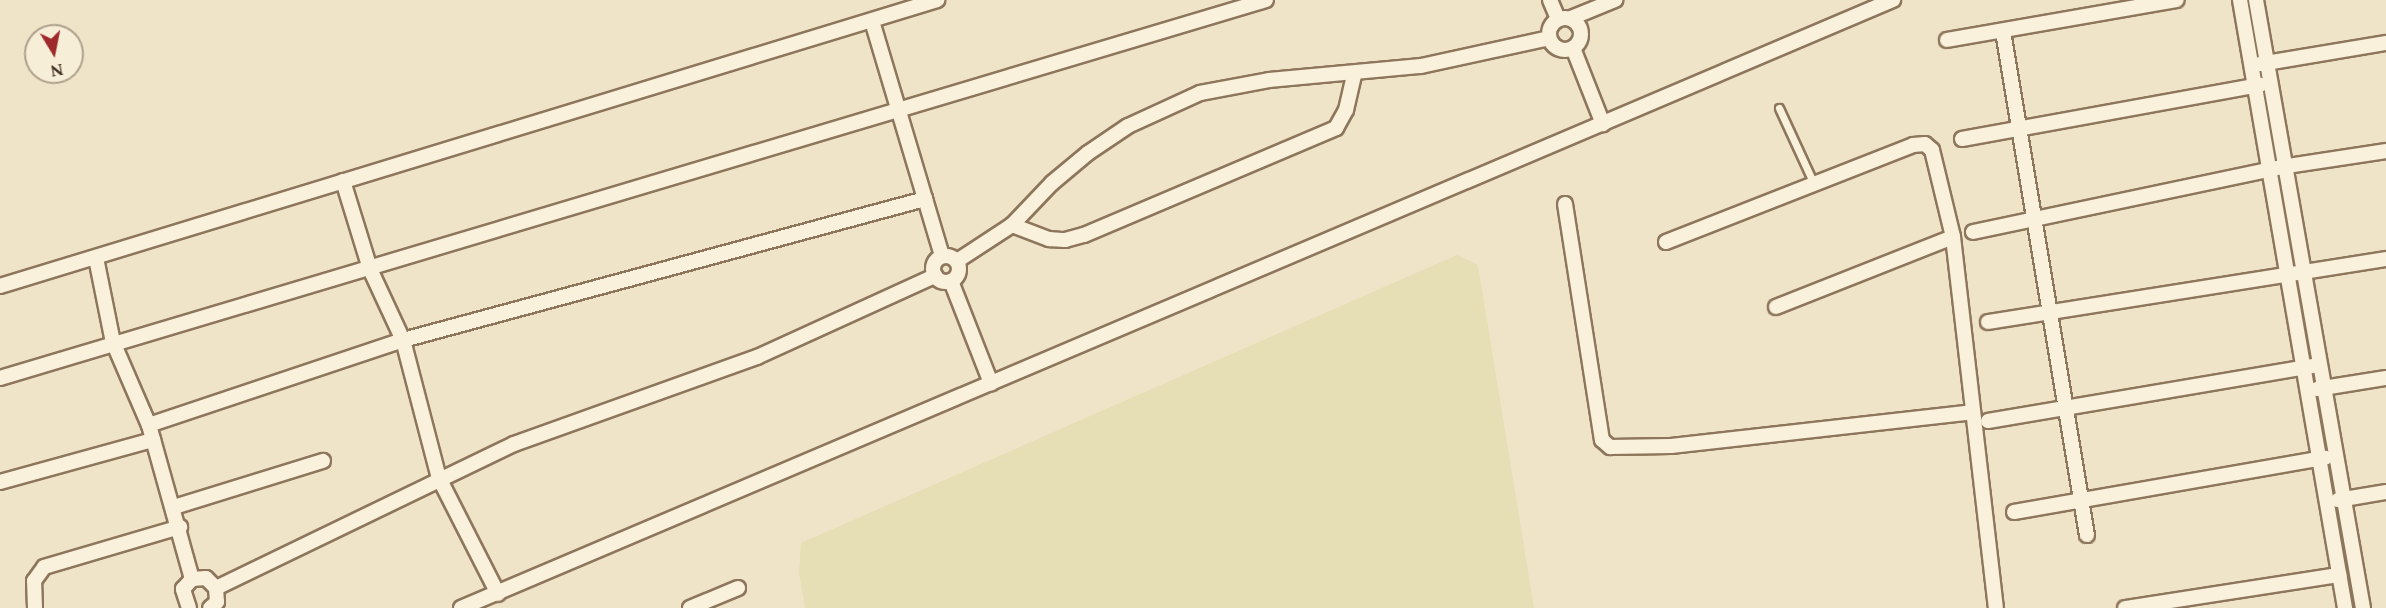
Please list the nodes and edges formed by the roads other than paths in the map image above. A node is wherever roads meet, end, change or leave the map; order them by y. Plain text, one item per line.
1 (937, 0) edge
2 (1266, 0) edge
3 (1550, 0) edge
4 (1615, 0) edge
5 (1893, 0) edge
6 (2177, 0) edge
7 (2240, 0) edge
8 (2256, 0) edge
9 (1565, 18) junction
10 (872, 21) junction
11 (2003, 31) junction
12 (1549, 38) junction
13 (1947, 40) dead end
14 (2386, 43) edge
15 (1573, 48) junction
16 (2268, 63) junction
17 (2249, 66) junction
18 (1354, 74) junction
19 (2271, 83) junction
20 (2253, 86) junction
21 (1779, 108) dead end
22 (899, 109) junction
23 (1604, 124) junction
24 (2019, 129) junction
25 (1962, 139) dead end
26 (2386, 150) edge
27 (2287, 166) junction
28 (2270, 171) junction
29 (343, 181) junction
30 (1814, 184) junction
31 (925, 199) junction
32 (1565, 204) dead end
33 (2035, 221) junction
34 (1012, 225) junction
35 (1973, 232) dead end
36 (1953, 237) junction
37 (1666, 242) dead end
38 (942, 256) junction
39 (96, 258) junction
40 (2386, 259) edge
41 (957, 261) junction
42 (370, 269) junction
43 (2305, 272) junction
44 (2288, 273) junction
45 (935, 276) junction
46 (951, 281) junction
47 (0, 285) edge
48 (1776, 307) dead end
49 (2051, 315) junction
50 (1988, 322) dead end
51 (403, 340) junction
52 (113, 342) junction
53 (2320, 364) junction
54 (2304, 368) junction
55 (0, 378) edge
56 (2386, 378) edge
57 (991, 383) junction
58 (2326, 388) junction
59 (2309, 391) junction
60 (2066, 409) junction
61 (1972, 412) junction
62 (1988, 422) dead end
63 (148, 425) junction
64 (153, 440) junction
65 (2336, 455) junction
66 (2319, 459) junction
67 (324, 461) dead end
68 (439, 478) junction
69 (0, 482) edge
70 (2386, 492) edge
71 (2345, 499) junction
72 (2082, 501) junction
73 (2327, 502) junction
74 (174, 507) junction
75 (2014, 512) dead end
76 (180, 527) junction
77 (2087, 535) dead end
78 (2339, 575) junction
79 (192, 579) junction
80 (216, 588) junction
81 (738, 588) dead end
82 (498, 594) junction
83 (183, 607) edge
84 (35, 608) edge
85 (210, 608) edge
86 (461, 608) edge
87 (690, 608) edge
88 (1996, 608) edge
89 (2125, 608) edge
90 (2345, 608) edge
91 (2363, 608) edge

1 - 10 street
2 - 22 street
3 - 9 street
4 - 9 street
5 - 23 street
6 - 11 street
7 - 17 street
8 - 16 street
9 - 12 street
9 - 15 street
10 - 22 street
10 - 29 street
11 - 13 street
11 - 24 street
12 - 15 street
12 - 18 street
14 - 16 street
15 - 23 street
16 - 17 street
16 - 19 street
17 - 20 street
18 - 34 street
18 - 34 street
19 - 20 street
19 - 27 street
20 - 24 street
20 - 28 street
21 - 30 lane
22 - 31 street
22 - 42 street
23 - 57 street
24 - 25 street
24 - 33 street
26 - 27 street
27 - 28 street
27 - 43 street
28 - 33 street
28 - 44 street
29 - 39 street
29 - 42 street
30 - 36 street
30 - 37 street
31 - 38 street
31 - 51 street
32 - 61 street
33 - 35 street
33 - 49 street
34 - 41 street
36 - 48 street
36 - 61 street
38 - 41 street
38 - 45 street
39 - 47 street
39 - 52 street
40 - 43 street
41 - 46 street
42 - 51 street
42 - 52 street
43 - 44 street
43 - 53 street
44 - 49 street
44 - 54 street
45 - 46 street
45 - 68 street
46 - 57 street
49 - 50 street
49 - 60 street
51 - 63 street
51 - 68 street
52 - 55 street
52 - 63 street
53 - 54 street
53 - 58 street
54 - 59 street
54 - 60 street
56 - 58 street
57 - 82 street
58 - 59 street
58 - 65 street
59 - 66 street
60 - 62 street
60 - 72 street
61 - 88 street
63 - 64 street
64 - 69 street
64 - 74 street
65 - 66 street
65 - 71 street
66 - 72 street
66 - 73 street
67 - 74 street
68 - 80 street
68 - 82 street
70 - 71 street
71 - 73 street
71 - 91 street
72 - 75 street
72 - 77 street
73 - 78 street
74 - 76 street
76 - 79 street
76 - 84 street
78 - 89 street
78 - 90 street
79 - 80 street
79 - 83 street
80 - 85 street
81 - 87 street
82 - 86 street

